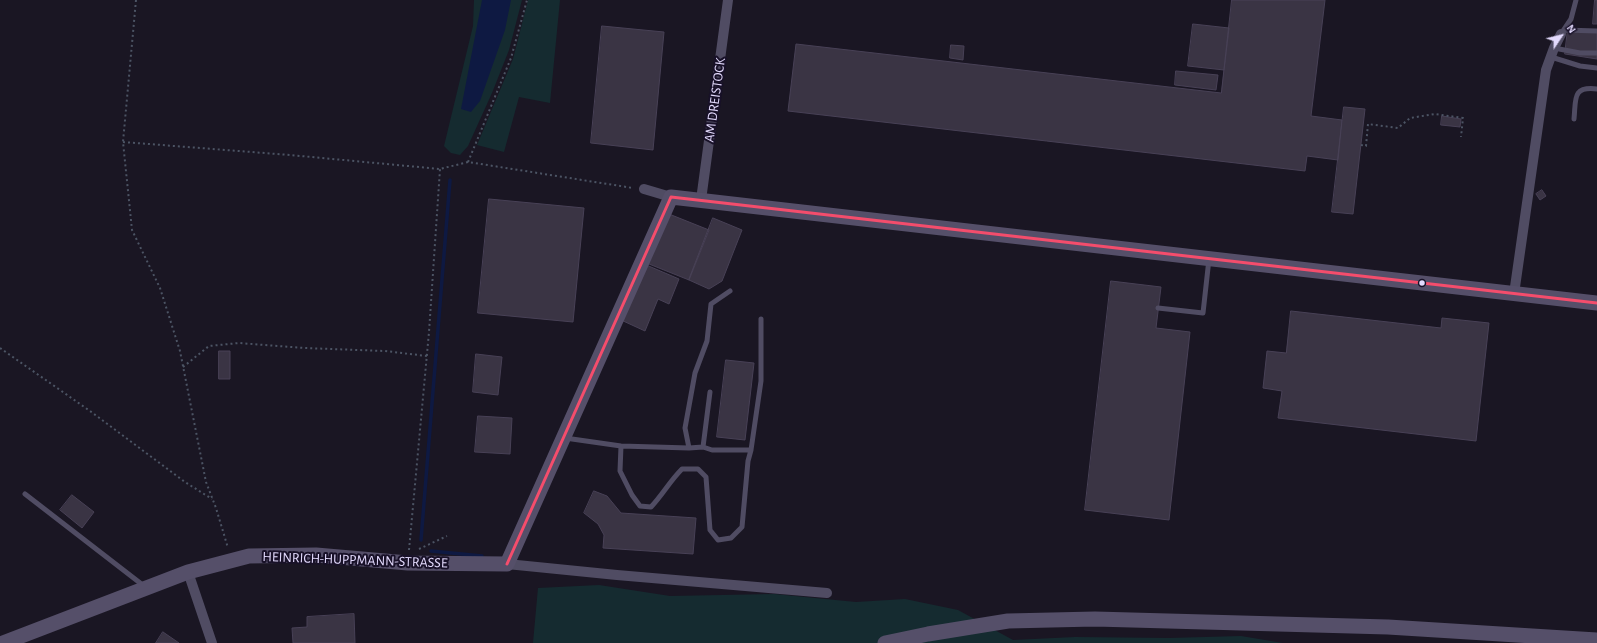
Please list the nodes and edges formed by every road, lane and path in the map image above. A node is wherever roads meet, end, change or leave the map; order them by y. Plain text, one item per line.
1 (136, 0) edge
2 (527, 0) edge
3 (728, 0) edge
4 (1576, 0) edge
5 (1597, 31) edge
6 (1563, 32) junction
7 (1552, 52) junction
8 (1597, 53) edge
9 (1597, 68) edge
10 (1597, 89) edge
11 (1574, 119) dead end
12 (1461, 137) dead end
13 (123, 142) junction
14 (1361, 145) dead end
15 (468, 162) junction
16 (440, 169) junction
17 (644, 189) joint
18 (671, 196) junction
19 (702, 200) junction
20 (1209, 258) junction
21 (730, 291) dead end
22 (1514, 294) junction
23 (1597, 304) edge
24 (1158, 308) dead end
25 (761, 320) dead end
26 (0, 348) edge
27 (427, 356) junction
28 (183, 367) junction
29 (710, 392) dead end
30 (562, 438) junction
31 (621, 446) junction
32 (703, 447) junction
33 (689, 448) junction
34 (750, 450) junction
35 (25, 494) dead end
36 (213, 500) junction
37 (447, 536) dead end
38 (232, 560) junction
39 (507, 564) junction
40 (188, 572) junction
41 (146, 588) junction
42 (828, 593) dead end
43 (1597, 640) edge
44 (3, 643) edge
45 (212, 643) edge
46 (885, 643) edge

1 - 13 path
2 - 15 path
3 - 19 street, AM DREISTOCK
4 - 6 lane
5 - 6 lane
6 - 7 street
7 - 8 lane
7 - 9 lane
7 - 22 street
10 - 11 lane
12 - 14 path
13 - 16 path
13 - 28 path
15 - 16 path
15 - 17 path
16 - 27 path
17 - 18 street
18 - 19 street
18 - 30 street
19 - 20 street
20 - 22 street
20 - 24 lane
21 - 33 lane
22 - 23 street
25 - 34 lane
26 - 36 path
27 - 28 path
27 - 37 path
28 - 36 path
29 - 32 lane
30 - 31 lane
30 - 39 street
31 - 33 lane
31 - 34 lane
32 - 33 lane
32 - 34 lane
35 - 41 lane
36 - 38 path
38 - 39 street, HEINRICH-HUPPMANN-STRASSE
38 - 40 street, HEINRICH-HUPPMANN-STRASSE
39 - 42 street
40 - 41 street, HEINRICH-HUPPMANN-STRASSE
40 - 45 street
41 - 44 street, HEINRICH-HUPPMANN-STRASSE
43 - 46 street

